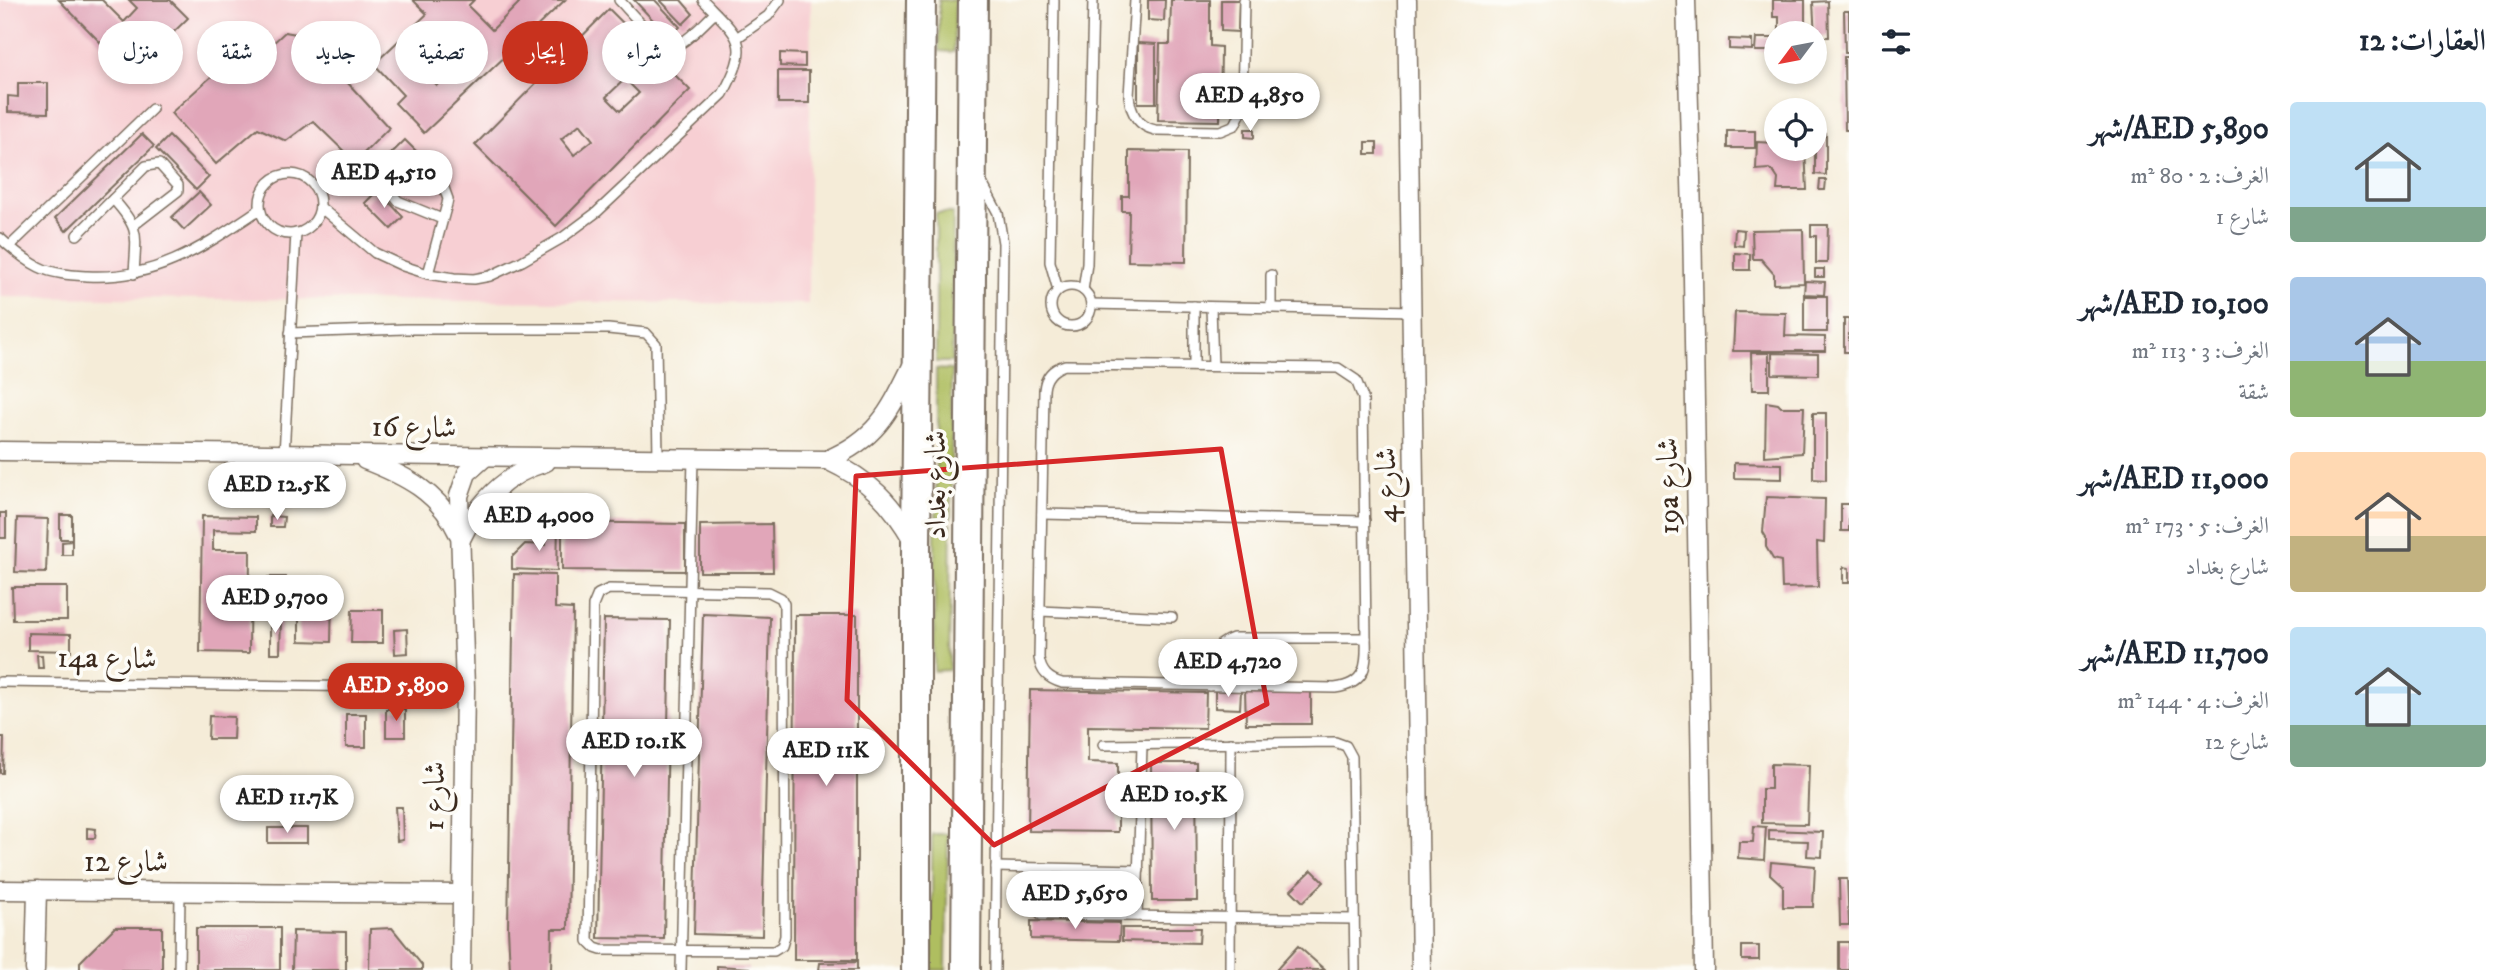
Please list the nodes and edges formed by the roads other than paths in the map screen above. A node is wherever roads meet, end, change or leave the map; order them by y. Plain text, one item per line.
1 (619, 0) edge
2 (703, 0) edge
3 (780, 0) edge
4 (973, 0) edge
5 (1054, 0) edge
6 (1093, 0) edge
7 (1135, 0) edge
8 (1244, 0) edge
9 (1407, 0) edge
10 (1686, 0) edge
11 (916, 10) edge
12 (715, 13) junction
13 (738, 37) junction
14 (152, 109) dead end
15 (972, 164) junction
16 (113, 200) junction
17 (320, 207) junction
18 (260, 209) junction
19 (442, 219) junction
20 (134, 225) junction
21 (296, 233) junction
22 (77, 235) dead end
23 (0, 238) edge
24 (10, 246) junction
25 (134, 274) junction
26 (428, 274) junction
27 (1271, 275) dead end
28 (1058, 290) junction
29 (1083, 290) junction
30 (1091, 304) junction
31 (1194, 306) junction
32 (1212, 307) junction
33 (1271, 307) junction
34 (1413, 311) junction
35 (290, 333) junction
36 (918, 354) junction
37 (1194, 366) junction
38 (1213, 366) junction
39 (0, 451) edge
40 (284, 455) junction
41 (352, 455) junction
42 (485, 457) junction
43 (560, 457) junction
44 (658, 457) junction
45 (693, 458) junction
46 (827, 460) junction
47 (1042, 514) junction
48 (1365, 521) junction
49 (461, 539) junction
50 (916, 547) junction
51 (690, 591) junction
52 (1040, 611) junction
53 (1172, 617) dead end
54 (1366, 638) junction
55 (0, 682) edge
56 (1209, 685) junction
57 (465, 688) junction
58 (1231, 743) junction
59 (1103, 745) dead end
60 (1142, 745) junction
61 (996, 867) junction
62 (1139, 870) junction
63 (0, 890) edge
64 (37, 890) junction
65 (180, 891) junction
66 (461, 894) junction
67 (1041, 915) dead end
68 (1137, 916) junction
69 (1230, 917) junction
70 (1354, 919) junction
71 (682, 951) junction
72 (914, 964) edge
73 (35, 970) edge
74 (179, 970) edge
75 (461, 970) edge
76 (681, 970) edge
77 (966, 970) edge
78 (995, 970) edge
79 (1230, 970) edge
80 (1355, 970) edge
81 (1421, 970) edge
82 (1704, 970) edge

1 - 12 lane
2 - 12 lane
3 - 13 lane
4 - 15 main road, شارع بغداد
5 - 28 lane
6 - 29 lane
7 - 8 lane
9 - 34 street, شارع 4
10 - 82 street, 19a شارع
11 - 36 main road, شارع بغداد
12 - 13 lane
13 - 26 lane
14 - 24 lane
15 - 61 lane
15 - 77 main road, شارع بغداد
16 - 20 lane
16 - 20 lane
16 - 22 lane
17 - 18 lane
17 - 21 lane
17 - 26 lane
18 - 21 lane
18 - 25 lane
19 - 19 lane
19 - 26 lane
20 - 25 lane
21 - 35 lane
23 - 24 lane
24 - 25 lane
27 - 33 lane
28 - 29 lane
28 - 30 lane
29 - 30 lane
30 - 31 lane
31 - 32 lane
31 - 37 lane
32 - 33 lane
32 - 38 lane
33 - 34 lane
34 - 81 street, شارع 4
35 - 40 lane
35 - 44 lane
36 - 46 street, شارع 16
36 - 50 main road, شارع بغداد
37 - 38 lane
37 - 47 lane
38 - 48 lane
39 - 40 street, شارع 16
40 - 41 street, شارع 16
41 - 42 street, شارع 16
41 - 49 street, شارع 1
42 - 43 street, شارع 16
42 - 49 street, شارع 1
43 - 44 street, شارع 16
43 - 49 street
44 - 45 street, شارع 16
45 - 46 street, شارع 16
45 - 51 lane
46 - 50 street, شارع 16
47 - 48 lane
47 - 52 lane
48 - 54 lane
49 - 57 street, شارع 1
50 - 72 main road, شارع بغداد
51 - 71 lane
51 - 71 lane
51 - 71 lane
52 - 53 lane
52 - 56 lane
54 - 56 lane
54 - 56 lane
55 - 57 lane, 14a شارع
57 - 66 street, شارع 1
58 - 60 lane
58 - 69 lane
58 - 70 lane
59 - 60 lane
60 - 62 lane
61 - 62 lane
61 - 78 lane
62 - 68 lane
63 - 64 street, شارع 12
64 - 65 street, شارع 12
64 - 73 street
65 - 66 street, شارع 12
65 - 74 lane
66 - 75 street, شارع 1
67 - 68 lane
68 - 69 lane
69 - 70 lane
69 - 79 lane
70 - 80 lane
71 - 76 lane

